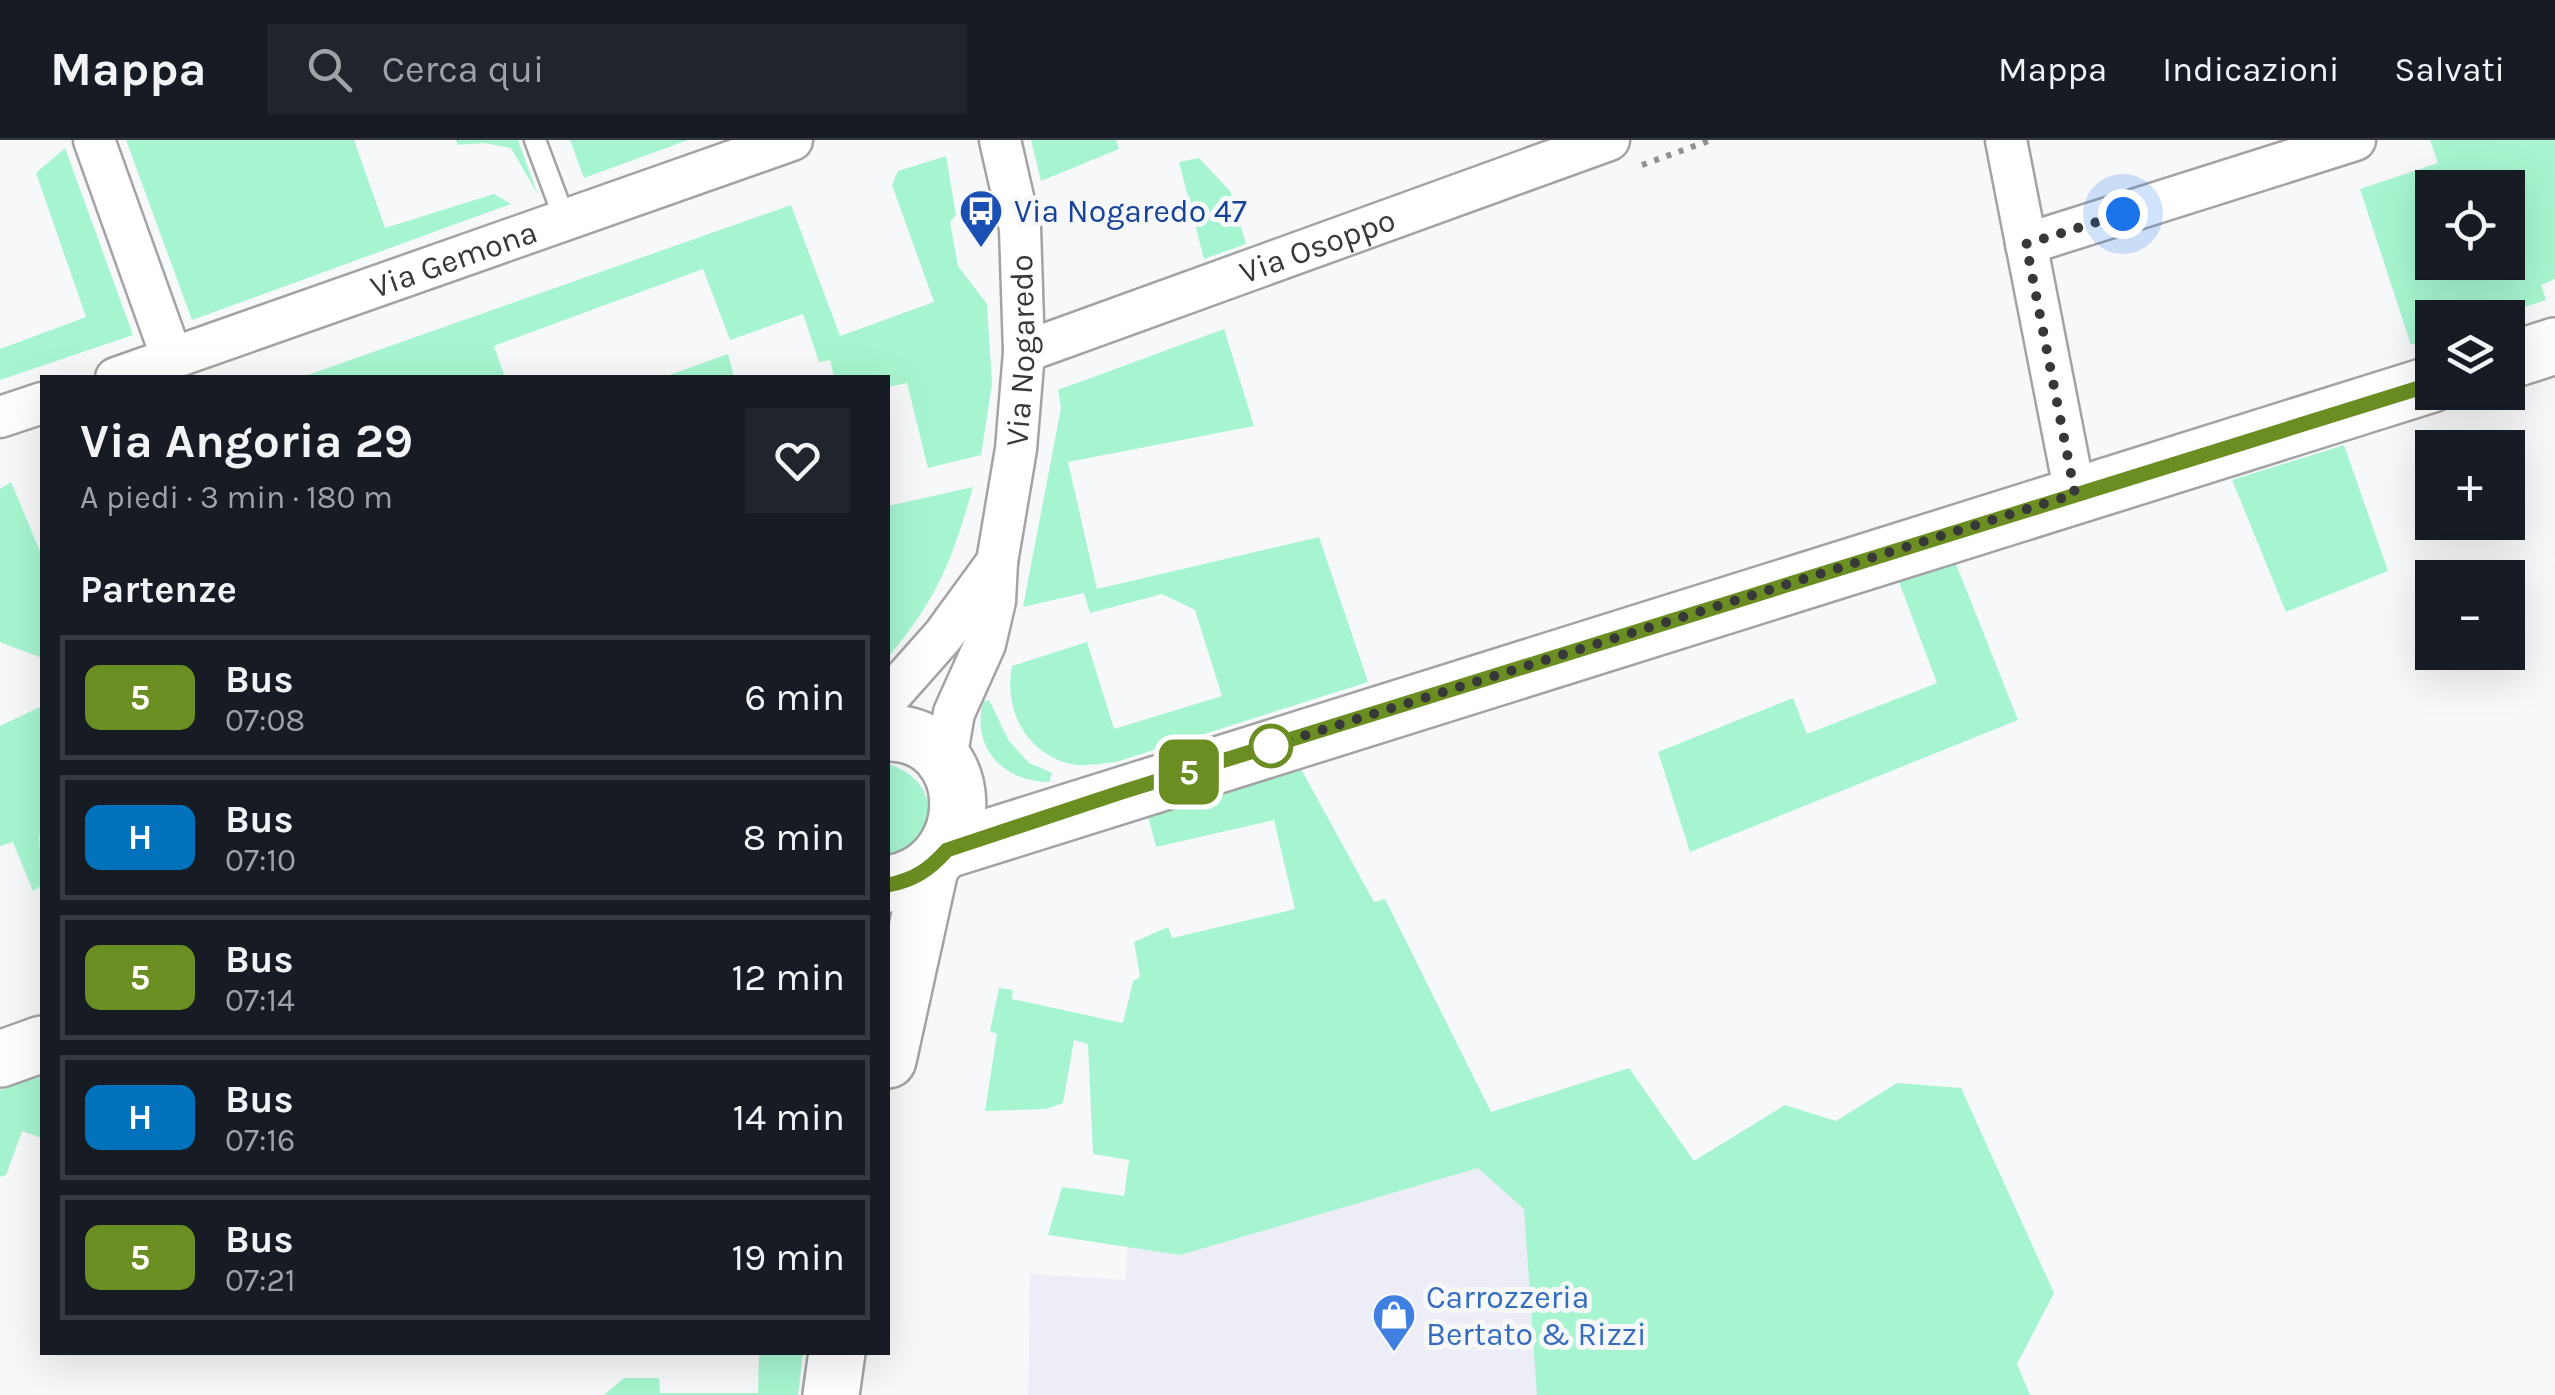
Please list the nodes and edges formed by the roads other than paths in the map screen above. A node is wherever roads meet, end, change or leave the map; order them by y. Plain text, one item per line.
1 (94, 140) edge
2 (535, 140) edge
3 (792, 140) edge
4 (1000, 140) edge
5 (1610, 140) edge
6 (2006, 140) edge
7 (2355, 140) edge
8 (565, 220) junction
9 (2026, 244) junction
10 (2555, 346) edge
11 (1024, 352) junction
12 (2525, 355) edge
13 (172, 358) junction
14 (124, 375) edge
15 (2415, 389) edge
16 (2075, 494) junction
17 (997, 562) junction
18 (890, 696) edge
19 (890, 733) edge
20 (949, 771) junction
21 (1122, 792) junction
22 (922, 868) edge
23 (890, 1027) edge
24 (40, 1045) edge
25 (0, 1058) edge
26 (837, 1355) edge
27 (831, 1395) edge

1 - 13 street
2 - 8 lane
3 - 8 street, Via Gemona
4 - 11 street, Via Nogaredo
5 - 11 street, Via Osoppo
6 - 9 street
7 - 9 street
8 - 13 street, Via Gemona
9 - 16 street
10 - 12 street
11 - 17 street, Via Nogaredo
13 - 14 street, Via Gemona
15 - 16 street
16 - 21 street
17 - 18 street, Via Nogaredo
17 - 20 street, Via Nogaredo
19 - 20 street
20 - 21 street
20 - 22 street
21 - 22 street
22 - 23 street
24 - 25 street
26 - 27 street

